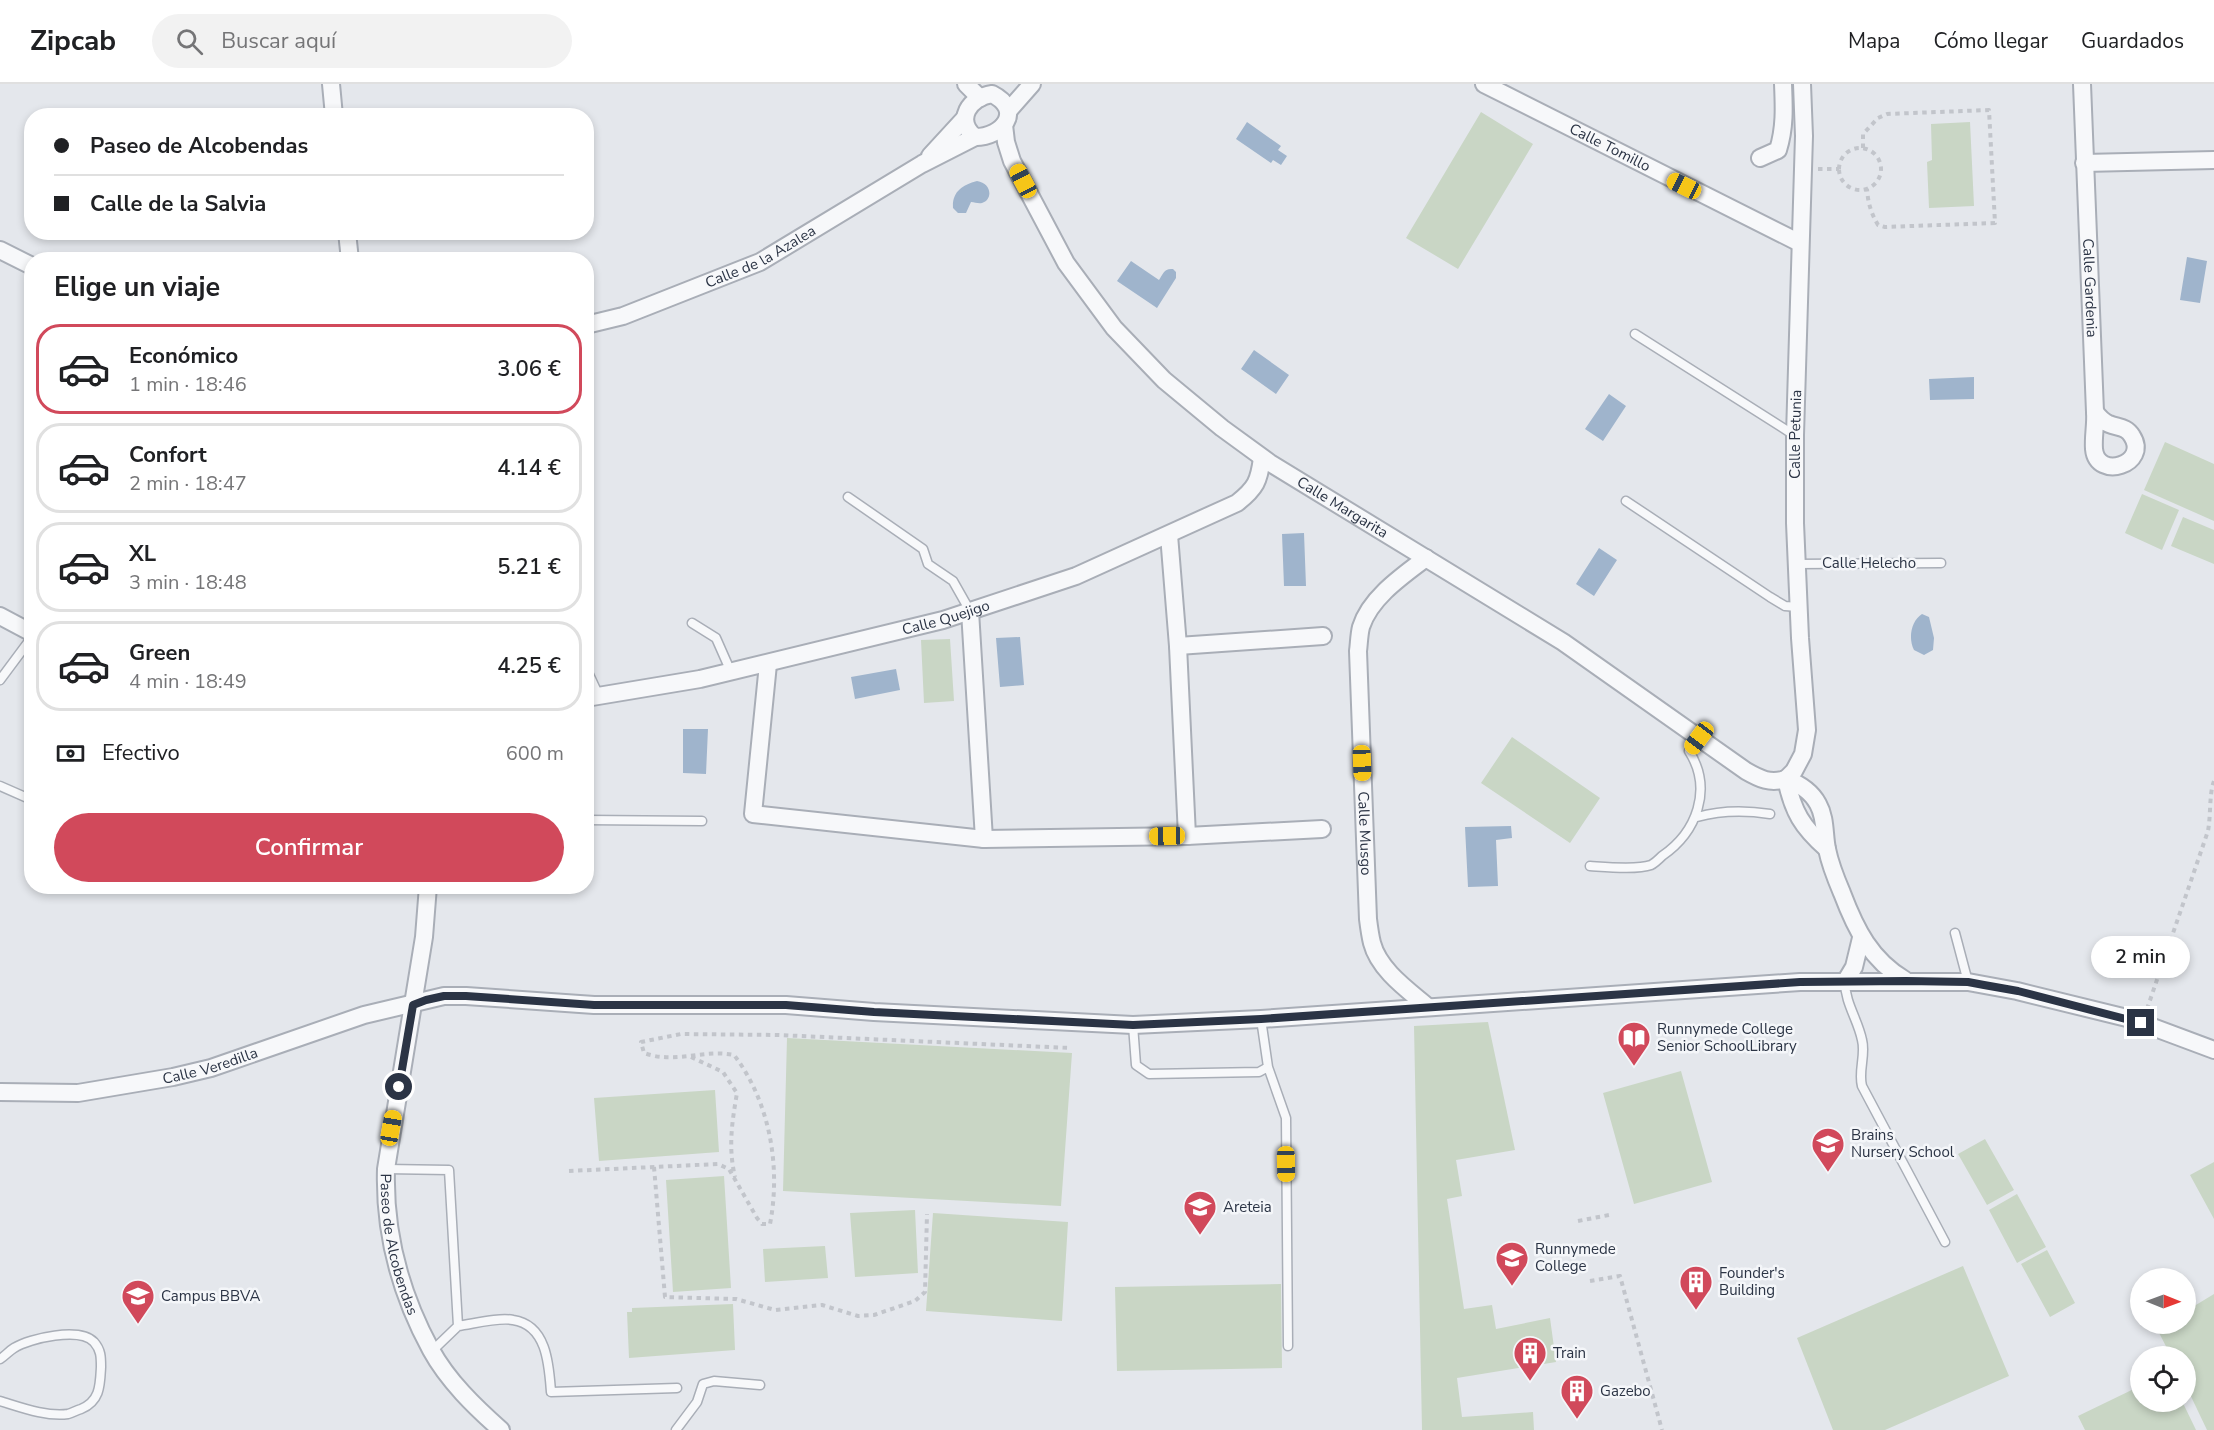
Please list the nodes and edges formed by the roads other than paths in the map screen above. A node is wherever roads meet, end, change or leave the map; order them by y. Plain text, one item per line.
1 (331, 84) edge
2 (966, 84) edge
3 (1008, 84) edge
4 (1032, 84) edge
5 (1485, 84) edge
6 (1783, 84) edge
7 (1802, 84) edge
8 (2082, 84) edge
9 (986, 96) junction
10 (333, 108) edge
11 (1006, 117) junction
12 (964, 119) junction
13 (975, 137) junction
14 (1760, 158) dead end
15 (2214, 160) edge
16 (2084, 164) junction
17 (922, 165) junction
18 (1800, 243) junction
19 (0, 250) edge
20 (24, 262) edge
21 (594, 323) edge
22 (1635, 334) dead end
23 (2095, 412) dead end
24 (1795, 435) junction
25 (1262, 458) junction
26 (849, 497) dead end
27 (1626, 501) dead end
28 (1169, 535) junction
29 (1426, 558) junction
30 (1941, 563) dead end
31 (1796, 564) junction
32 (1798, 607) junction
33 (970, 611) junction
34 (0, 615) edge
35 (692, 623) dead end
36 (24, 630) edge
37 (1323, 636) dead end
38 (24, 646) edge
39 (1178, 646) junction
40 (768, 664) junction
41 (731, 673) junction
42 (0, 680) edge
43 (594, 697) edge
44 (1699, 738) junction
45 (1786, 779) junction
46 (0, 786) edge
47 (24, 796) edge
48 (1770, 814) dead end
49 (1697, 817) junction
50 (594, 820) edge
51 (702, 821) dead end
52 (1322, 829) dead end
53 (1187, 836) junction
54 (984, 839) junction
55 (1827, 849) junction
56 (1590, 866) dead end
57 (427, 894) edge
58 (1955, 933) dead end
59 (1861, 938) junction
60 (1906, 981) junction
61 (1845, 982) junction
62 (1968, 982) junction
63 (413, 1005) junction
64 (1428, 1007) junction
65 (1261, 1019) junction
66 (1133, 1025) junction
67 (2214, 1050) edge
68 (1268, 1067) junction
69 (0, 1092) edge
70 (386, 1169) junction
71 (1945, 1242) dead end
72 (458, 1326) junction
73 (1288, 1346) dead end
74 (432, 1351) junction
75 (0, 1359) edge
76 (760, 1385) dead end
77 (676, 1388) dead end
78 (0, 1401) edge
79 (501, 1430) edge
80 (676, 1430) edge

1 - 10 street
2 - 9 street
3 - 9 street
4 - 11 street
5 - 18 street, Calle Tomillo
6 - 14 street
7 - 18 street, Calle Petunia
8 - 16 street, Calle Gardenia
9 - 11 street
9 - 12 street
11 - 13 street
11 - 25 street, Calle Margarita
12 - 13 street
12 - 17 street, Calle de la Azalea
13 - 17 street, Calle de la Azalea
15 - 16 street
16 - 23 street, Calle Gardenia
17 - 21 street, Calle de la Azalea
18 - 24 street, Calle Petunia
19 - 20 street
22 - 24 lane
24 - 31 street, Calle Petunia
25 - 28 street, Calle Quejigo
25 - 29 street, Calle Margarita
26 - 33 lane
27 - 32 lane
28 - 33 street, Calle Quejigo
28 - 39 street
29 - 44 street, Calle Margarita
29 - 64 street, Calle Musgo
30 - 31 lane, Calle Helecho
31 - 32 street, Calle Petunia
32 - 45 street, Calle Petunia
33 - 40 street, Calle Quejigo
33 - 54 street
34 - 36 street
35 - 41 lane
37 - 39 street
38 - 42 lane
39 - 53 street
40 - 41 street, Calle Quejigo
40 - 54 street
41 - 43 street, Calle Quejigo
44 - 45 street, Calle Margarita
44 - 49 lane
45 - 55 street
45 - 55 street
46 - 47 lane
48 - 49 lane
49 - 56 lane
50 - 51 lane
52 - 53 street
53 - 54 street
55 - 59 street
57 - 63 street, Paseo de Alcobendas
58 - 62 lane
59 - 60 street
59 - 61 street
60 - 61 street, Calle Veredilla
60 - 62 street, Calle Veredilla
61 - 64 street, Calle Veredilla
61 - 71 lane
62 - 67 street, Calle Veredilla
63 - 66 street, Calle Veredilla
63 - 69 street, Calle Veredilla
63 - 70 street, Paseo de Alcobendas
64 - 65 street, Calle Veredilla
65 - 66 street, Calle Veredilla
65 - 68 lane
66 - 68 lane
68 - 73 lane
70 - 72 lane
70 - 74 street, Paseo de Alcobendas
72 - 74 lane
72 - 77 lane
74 - 79 street, Paseo de Alcobendas
75 - 78 lane
76 - 80 lane

